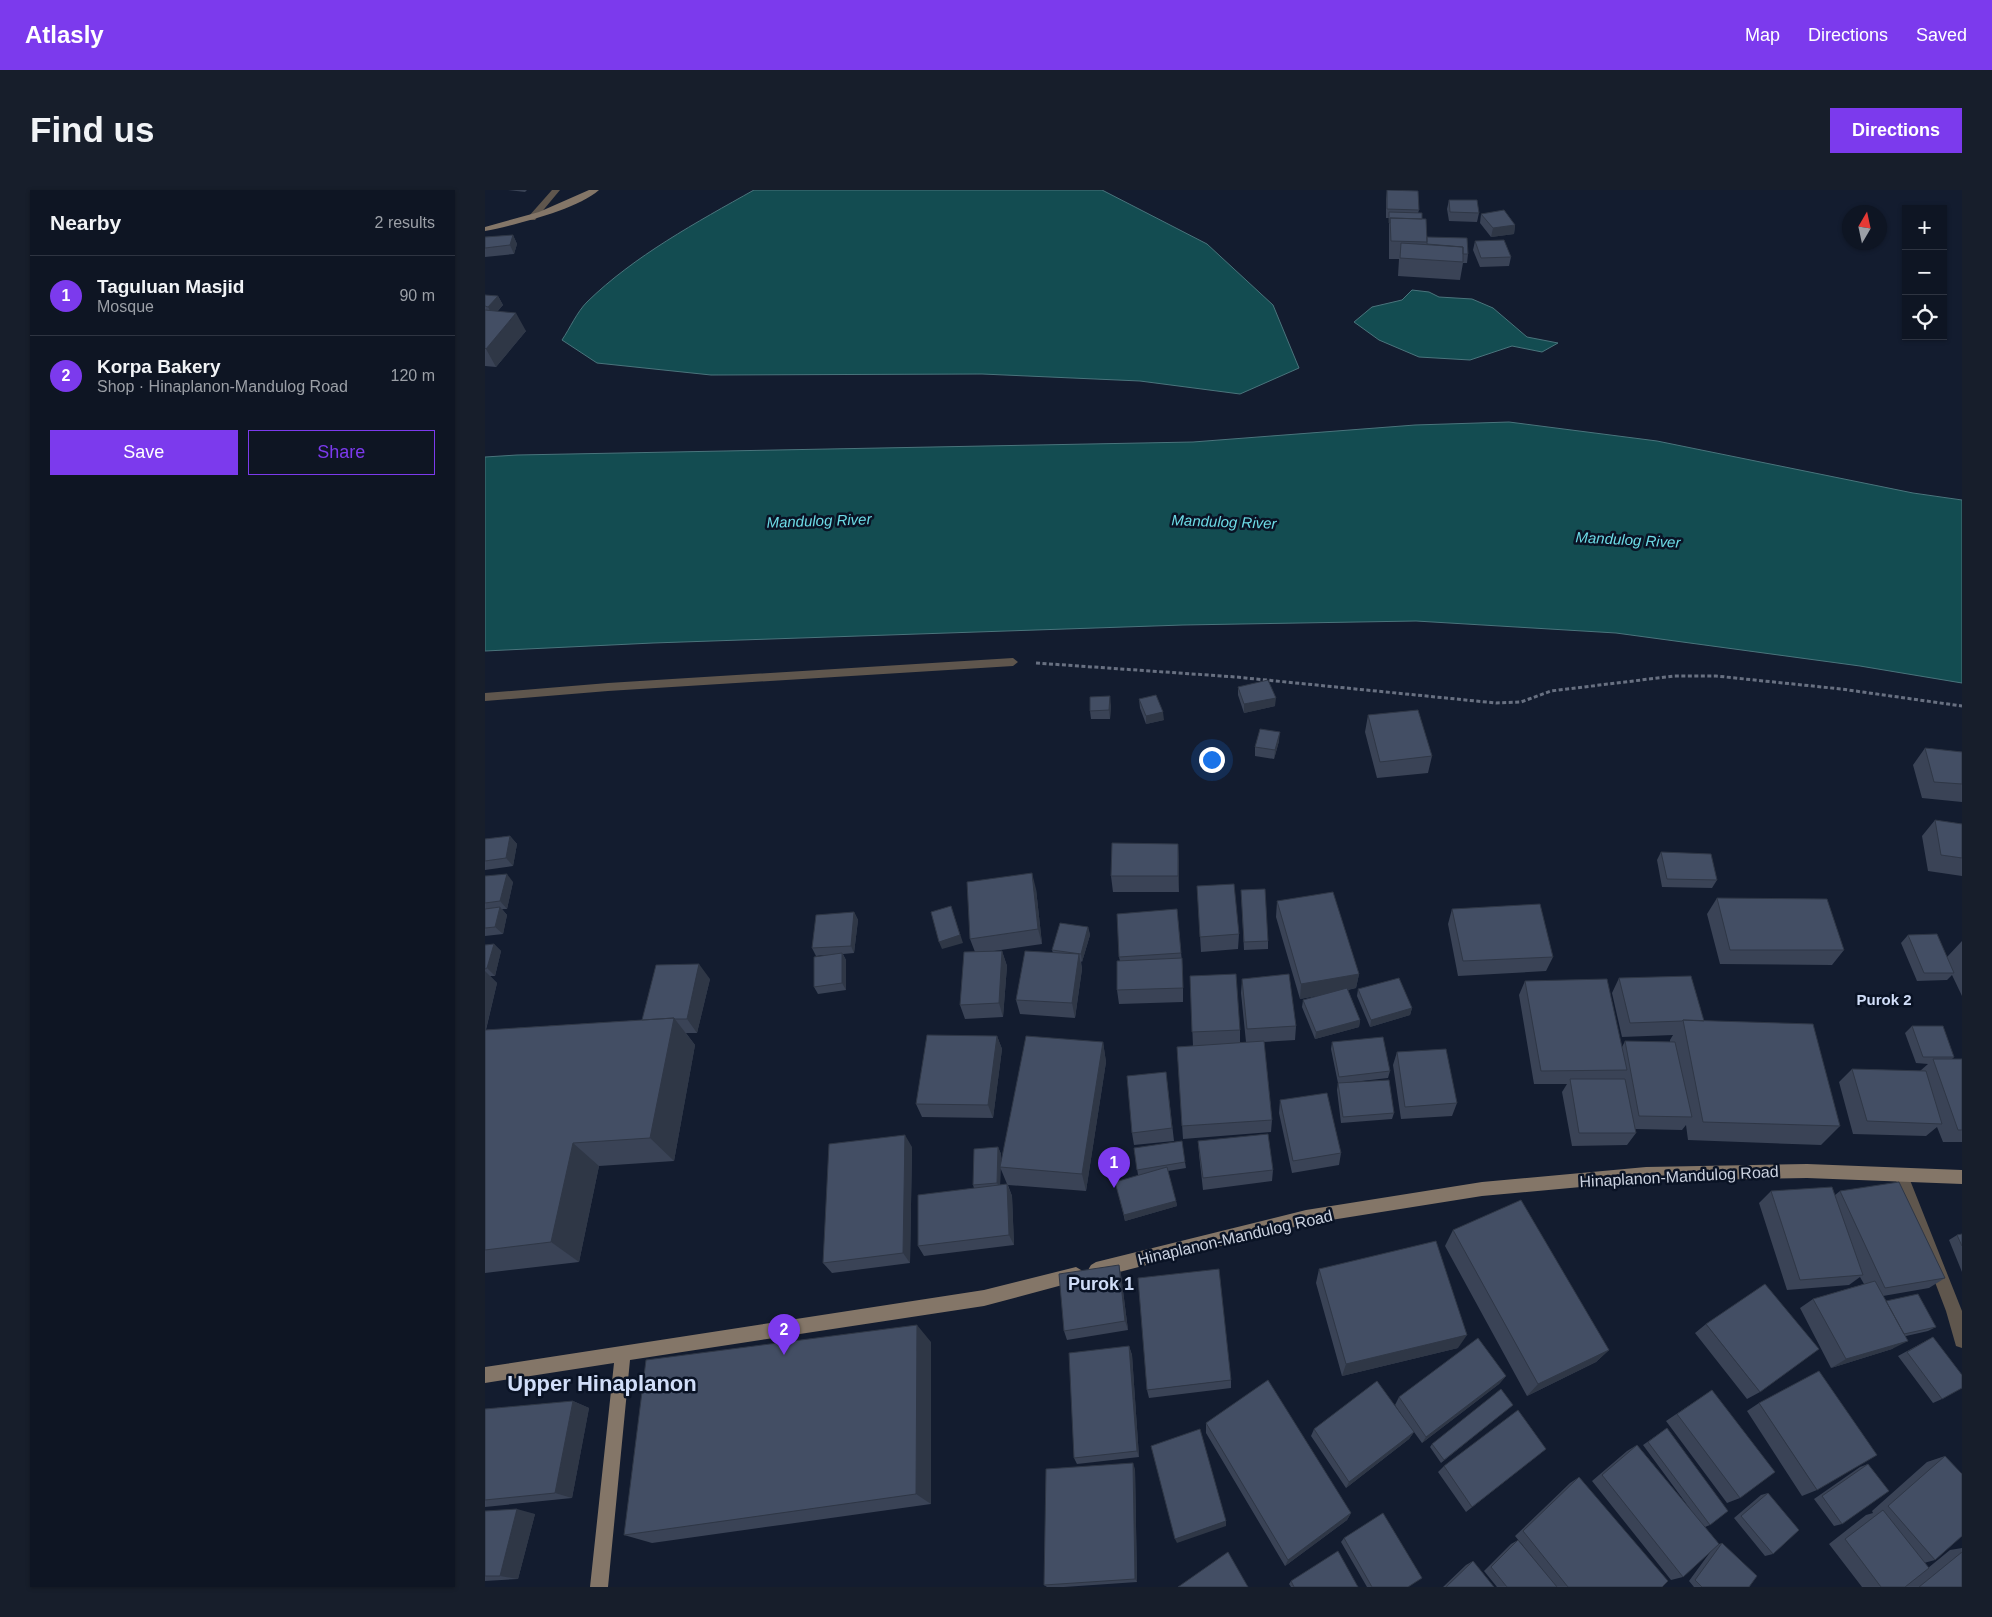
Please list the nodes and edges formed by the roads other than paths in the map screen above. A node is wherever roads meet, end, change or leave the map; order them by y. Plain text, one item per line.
1 (556, 190) edge
2 (595, 190) edge
3 (532, 218) junction
4 (485, 229) edge
5 (1013, 662) road end
6 (485, 698) edge
7 (1901, 1175) junction
8 (1962, 1177) edge
9 (1962, 1340) edge
10 (623, 1354) junction
11 (485, 1375) edge
12 (599, 1587) edge

1 - 3 street
2 - 3 street
3 - 4 street
5 - 6 street
7 - 8 street, Hinaplanon-Mandulog Road
7 - 9 street
7 - 10 street, Hinaplanon-Mandulog Road
10 - 11 street, Hinaplanon-Mandulog Road
10 - 12 street

